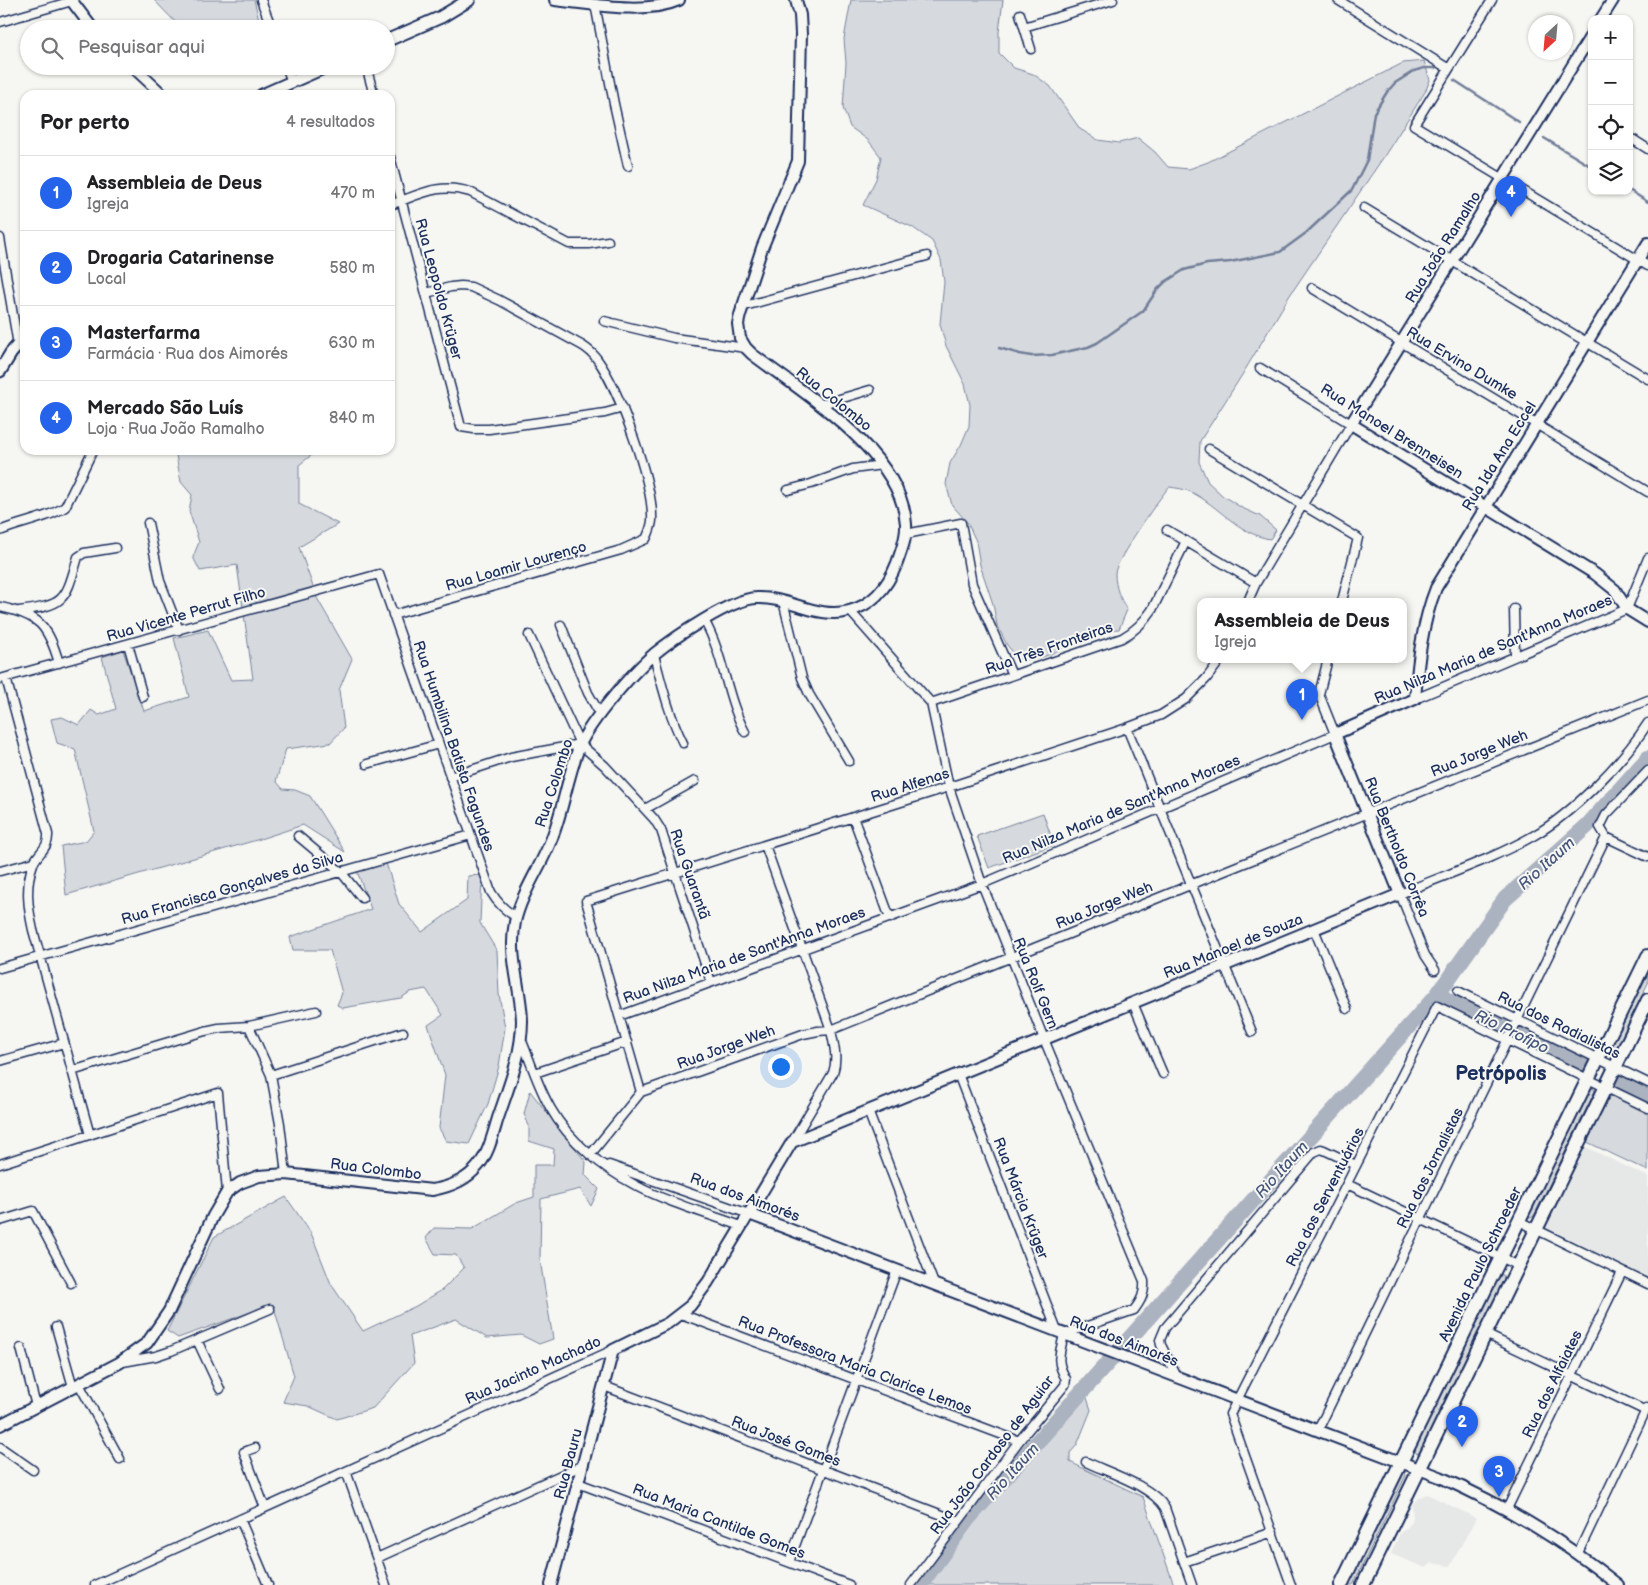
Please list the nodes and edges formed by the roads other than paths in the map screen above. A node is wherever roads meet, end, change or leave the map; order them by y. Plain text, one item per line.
1 (72, 0) edge
2 (261, 0) edge
3 (469, 0) edge
4 (555, 0) edge
5 (679, 0) edge
6 (796, 0) edge
7 (1113, 0) edge
8 (1338, 0) edge
9 (1492, 0) edge
10 (1613, 0) edge
11 (1347, 3) edge
12 (594, 4) junction
13 (643, 4) edge
14 (1020, 14) dead end
15 (1604, 15) edge
16 (86, 20) edge
17 (269, 20) edge
18 (0, 22) edge
19 (1024, 27) junction
20 (395, 37) edge
21 (1588, 40) edge
22 (1031, 49) dead end
23 (1449, 69) junction
24 (142, 75) edge
25 (289, 75) edge
26 (308, 75) edge
27 (368, 75) edge
28 (292, 82) junction
29 (158, 90) edge
30 (274, 90) edge
31 (373, 90) edge
32 (1633, 140) edge
33 (1648, 149) edge
34 (628, 166) dead end
35 (395, 175) edge
36 (1503, 178) junction
37 (402, 201) junction
38 (395, 203) edge
39 (1364, 208) dead end
40 (0, 238) edge
41 (608, 241) dead end
42 (1648, 243) edge
43 (927, 256) dead end
44 (1638, 260) junction
45 (1452, 261) junction
46 (1648, 266) edge
47 (1312, 288) dead end
48 (426, 293) junction
49 (741, 307) junction
50 (604, 321) dead end
51 (20, 329) edge
52 (1401, 342) junction
53 (1587, 342) junction
54 (20, 347) edge
55 (746, 348) junction
56 (1260, 368) dead end
57 (0, 371) edge
58 (1648, 379) edge
59 (870, 390) dead end
60 (818, 405) junction
61 (623, 408) junction
62 (1351, 424) junction
63 (1536, 424) junction
64 (1209, 449) dead end
65 (91, 455) edge
66 (882, 465) junction
67 (788, 490) dead end
68 (1648, 492) edge
69 (1302, 504) junction
70 (1486, 506) junction
71 (148, 523) dead end
72 (1167, 530) dead end
73 (0, 531) edge
74 (906, 534) junction
75 (1186, 541) junction
76 (115, 548) dead end
77 (1648, 558) edge
78 (379, 574) joint
79 (1256, 583) junction
80 (1249, 598) edge
81 (1343, 598) edge
82 (783, 601) junction
83 (0, 607) edge
84 (1627, 608) junction
85 (1514, 609) dead end
86 (19, 611) junction
87 (850, 611) junction
88 (393, 615) junction
89 (704, 620) junction
90 (1648, 622) edge
91 (561, 625) dead end
92 (179, 630) junction
93 (529, 635) dead end
94 (128, 644) junction
95 (654, 655) junction
96 (1515, 656) junction
97 (59, 663) junction
98 (1218, 663) edge
99 (1327, 663) edge
100 (1012, 675) junction
101 (3, 679) edge
102 (143, 697) dead end
103 (1415, 699) junction
104 (1648, 700) edge
105 (931, 703) junction
106 (600, 714) junction
107 (1648, 723) edge
108 (1128, 728) junction
109 (746, 732) dead end
110 (1335, 734) junction
111 (683, 743) dead end
112 (439, 744) junction
113 (580, 744) junction
114 (850, 760) dead end
115 (367, 764) dead end
116 (1648, 771) edge
117 (450, 776) junction
118 (696, 781) dead end
119 (949, 787) junction
120 (1160, 808) junction
121 (645, 809) junction
122 (1368, 813) junction
123 (853, 817) junction
124 (471, 835) junction
125 (298, 836) dead end
126 (1606, 837) junction
127 (766, 845) junction
128 (1648, 857) edge
129 (34, 862) junction
130 (0, 871) edge
131 (341, 872) junction
132 (676, 873) junction
133 (982, 884) junction
134 (1191, 884) junction
135 (1400, 894) junction
136 (362, 898) dead end
137 (516, 917) junction
138 (890, 918) junction
139 (1314, 929) junction
140 (802, 950) junction
141 (1648, 956) edge
142 (40, 957) junction
143 (1011, 957) junction
144 (1224, 966) junction
145 (0, 968) edge
146 (1435, 970) dead end
147 (711, 982) junction
148 (1458, 990) dead end
149 (1648, 1000) edge
150 (1133, 1003) junction
151 (1347, 1009) dead end
152 (316, 1011) dead end
153 (619, 1016) junction
154 (1518, 1020) junction
155 (249, 1026) junction
156 (831, 1030) junction
157 (403, 1032) dead end
158 (1252, 1032) dead end
159 (521, 1039) junction
160 (1044, 1039) junction
161 (1508, 1040) junction
162 (64, 1042) junction
163 (627, 1042) junction
164 (1598, 1059) junction
165 (0, 1062) edge
166 (1615, 1067) junction
167 (72, 1071) junction
168 (536, 1073) junction
169 (958, 1074) junction
170 (1163, 1074) dead end
171 (271, 1075) junction
172 (1588, 1079) junction
173 (1648, 1083) edge
174 (1605, 1088) junction
175 (641, 1092) junction
176 (1648, 1108) edge
177 (868, 1111) junction
178 (90, 1135) junction
179 (792, 1142) junction
180 (590, 1155) junction
181 (600, 1162) junction
182 (0, 1164) edge
183 (1356, 1165) junction
184 (286, 1174) junction
185 (1347, 1184) junction
186 (227, 1192) junction
187 (749, 1214) junction
188 (1421, 1219) junction
189 (1519, 1221) junction
190 (0, 1222) edge
191 (741, 1226) junction
192 (1536, 1230) junction
193 (1501, 1257) junction
194 (1518, 1266) junction
195 (897, 1270) junction
196 (1622, 1272) junction
197 (71, 1282) dead end
198 (934, 1284) junction
199 (1648, 1284) edge
200 (270, 1309) dead end
201 (681, 1314) junction
202 (56, 1328) dead end
203 (1060, 1332) junction
204 (1485, 1334) junction
205 (197, 1340) junction
206 (21, 1348) dead end
207 (613, 1350) junction
208 (118, 1363) junction
209 (1572, 1376) junction
210 (1177, 1377) junction
211 (856, 1380) junction
212 (76, 1385) junction
213 (604, 1386) junction
214 (220, 1389) dead end
215 (1238, 1400) junction
216 (36, 1406) junction
217 (1647, 1409) edge
218 (0, 1425) edge
219 (1318, 1430) junction
220 (1019, 1441) junction
221 (0, 1447) edge
222 (255, 1448) dead end
223 (120, 1459) dead end
224 (1086, 1462) dead end
225 (1401, 1462) junction
226 (583, 1465) junction
227 (823, 1469) junction
228 (1420, 1469) junction
229 (34, 1470) dead end
230 (346, 1471) junction
231 (578, 1483) junction
232 (265, 1508) junction
233 (1507, 1509) junction
234 (240, 1519) junction
235 (958, 1521) junction
236 (1273, 1532) junction
237 (1578, 1553) junction
238 (376, 1558) junction
239 (788, 1562) junction
240 (1184, 1562) junction
241 (95, 1585) edge
242 (268, 1585) edge
243 (386, 1585) edge
244 (552, 1585) edge
245 (849, 1585) edge
246 (911, 1585) edge
247 (1192, 1585) edge
248 (1291, 1585) edge
249 (1341, 1585) edge
250 (1363, 1585) edge
251 (1618, 1585) edge

1 - 16 street
1 - 18 street
2 - 17 street
3 - 20 main road
4 - 12 street
5 - 13 street
6 - 49 street
7 - 19 street
8 - 11 street
9 - 23 street
10 - 15 street
11 - 23 street
12 - 13 street
12 - 34 street
14 - 19 street
19 - 22 street
21 - 36 street, Rua João Ramalho
23 - 36 street
24 - 29 street
25 - 28 street
26 - 28 main road
27 - 31 street
28 - 30 main road
32 - 33 street
35 - 37 street, Rua Leopoldo Krüger
36 - 44 street
36 - 45 street, Rua João Ramalho
37 - 38 street
37 - 41 street
37 - 48 street, Rua Leopoldo Krüger
39 - 45 street
40 - 51 street
42 - 44 street, Rua Ida Ana Eccel
43 - 49 street
44 - 46 street
44 - 53 street, Rua Ida Ana Eccel
45 - 52 street, Rua João Ramalho
45 - 53 street
47 - 52 street, Rua Ervino Dumke
48 - 61 street
48 - 61 street, Rua Leopoldo Krüger
49 - 55 street
50 - 55 street
52 - 62 street, Rua João Ramalho
52 - 63 street, Rua Ervino Dumke
53 - 58 street
53 - 63 street, Rua Ida Ana Eccel
54 - 57 main road
55 - 60 street, Rua Colombo
56 - 62 street, Rua Manoel Brenneisen
59 - 60 street
60 - 66 street, Rua Colombo
61 - 88 street, Rua Loamir Lourenço
62 - 69 street
62 - 70 street, Rua Manoel Brenneisen
63 - 68 street, Rua Ervino Dumke
63 - 70 street, Rua Ida Ana Eccel
64 - 69 street
65 - 73 street
66 - 67 street
66 - 74 street, Rua Colombo
69 - 79 street
69 - 81 street
70 - 84 street, Rua Manoel Brenneisen
70 - 103 street, Rua Ida Ana Eccel
71 - 92 street
72 - 75 street
74 - 87 street, Rua Colombo
74 - 100 street
75 - 79 street
75 - 100 street, Rua Três Fronteiras
76 - 86 street
77 - 84 street
78 - 88 street, Rua Humbilina Batista Fagundes
78 - 92 street, Rua Vicente Perrut Filho
79 - 80 street
82 - 87 street, Rua Colombo
82 - 89 street, Rua Colombo
82 - 114 street
83 - 86 street
84 - 90 street, Rua Manoel Brenneisen
84 - 96 street, Rua Nilza Maria de Sant'Anna Moraes
85 - 96 street
86 - 97 street
87 - 105 street, Rua Rolf Gern
88 - 112 street, Rua Humbilina Batista Fagundes
89 - 95 street, Rua Colombo
89 - 109 street
91 - 106 street
92 - 94 street, Rua Vicente Perrut Filho
93 - 113 street
94 - 97 street, Rua Vicente Perrut Filho
94 - 102 street
95 - 106 street, Rua Colombo
95 - 111 street
96 - 103 street, Rua Nilza Maria de Sant'Anna Moraes
97 - 101 street, Rua Vicente Perrut Filho
98 - 108 street, Rua Alfenas
99 - 110 street
100 - 105 street, Rua Três Fronteiras
101 - 129 street
103 - 110 street, Rua Nilza Maria de Sant'Anna Moraes
104 - 122 street, Rua Jorge Weh
105 - 119 street, Rua Rolf Gern
106 - 113 street, Rua Colombo
107 - 135 street, Rua Manoel de Souza
108 - 119 street, Rua Alfenas
108 - 120 street
110 - 120 street, Rua Nilza Maria de Sant'Anna Moraes
110 - 122 street, Rua Bertholdo Corrêa
112 - 115 street
112 - 117 street, Rua Humbilina Batista Fagundes
113 - 117 street
113 - 121 street, Rua Guarantã
113 - 137 street, Rua Colombo
116 - 126 street
117 - 124 street, Rua Humbilina Batista Fagundes
118 - 121 street
119 - 123 street, Rua Alfenas
119 - 133 street, Rua Rolf Gern
120 - 133 street, Rua Nilza Maria de Sant'Anna Moraes
120 - 134 street
121 - 132 street, Rua Guarantã
122 - 134 street, Rua Jorge Weh
122 - 135 street, Rua Bertholdo Corrêa
123 - 127 street, Rua Alfenas
123 - 138 street
124 - 131 street, Rua Francisca Gonçalves da Silva
124 - 137 street, Rua Humbilina Batista Fagundes
125 - 131 street
126 - 128 street
126 - 154 street, Rua dos Jornalistas
127 - 132 street, Rua Alfenas
127 - 140 street, Rua Jacinto Machado
129 - 130 street
129 - 142 street
131 - 136 street
131 - 142 street, Rua Francisca Gonçalves da Silva
132 - 147 street, Rua Guarantã
132 - 153 street, Rua Alfenas
133 - 138 street, Rua Nilza Maria de Sant'Anna Moraes
133 - 143 street, Rua Rolf Gern
134 - 143 street, Rua Jorge Weh
134 - 144 street
135 - 139 street, Rua Manoel de Souza
135 - 146 street, Rua Bertholdo Corrêa
137 - 159 street, Rua Colombo
138 - 140 street, Rua Nilza Maria de Sant'Anna Moraes
139 - 144 street, Rua Manoel de Souza
139 - 151 street
140 - 147 street, Rua Nilza Maria de Sant'Anna Moraes
140 - 156 street, Rua Jacinto Machado
141 - 164 main road, Avenida Paulo Schroeder
142 - 145 street, Rua Francisca Gonçalves da Silva
142 - 162 street
143 - 156 street, Rua Jorge Weh
143 - 160 street, Rua Rolf Gern
144 - 150 street, Rua Manoel de Souza
144 - 158 street
147 - 153 street, Rua Nilza Maria de Sant'Anna Moraes
148 - 154 street, Rua dos Radialistas
149 - 166 main road
150 - 160 street, Rua Manoel de Souza
150 - 170 street
152 - 155 street
153 - 163 street
154 - 161 street, Rua dos Jornalistas
154 - 164 street, Rua dos Radialistas
155 - 167 street
155 - 171 street
156 - 175 street, Rua Jorge Weh
156 - 179 street, Rua Jacinto Machado
157 - 171 street
159 - 168 street, Rua dos Aimorés
159 - 184 street, Rua Colombo
160 - 169 street, Rua Manoel de Souza
160 - 203 street, Rua Rolf Gern
161 - 172 street
161 - 183 street, Rua dos Serventuários
161 - 188 street, Rua dos Jornalistas
162 - 165 street
162 - 167 street
163 - 168 street
163 - 175 street
164 - 166 street, Rua dos Radialistas
164 - 172 main road, Avenida Paulo Schroeder
166 - 173 street, Rua dos Radialistas
166 - 174 main road
167 - 178 street
168 - 180 street, Rua dos Aimorés
169 - 177 street, Rua Manoel de Souza
169 - 203 street, Rua Márcia Krüger
171 - 184 street
172 - 174 street
172 - 189 main road, Avenida Paulo Schroeder
174 - 176 street
174 - 192 main road
175 - 180 street
177 - 179 street, Rua Manoel de Souza
177 - 198 street
178 - 182 street
178 - 186 street
179 - 187 street, Rua Jacinto Machado
180 - 181 street, Rua dos Aimorés
181 - 187 street, Rua dos Aimorés
181 - 191 street, Rua dos Aimorés
183 - 185 street, Rua dos Serventuários
183 - 210 street
184 - 186 street, Rua Colombo
185 - 188 street
185 - 215 street, Rua dos Serventuários
186 - 208 street, Rua Colombo
187 - 191 street, Rua Jacinto Machado
187 - 195 street, Rua dos Aimorés
188 - 193 street
188 - 219 street, Rua dos Jornalistas
189 - 192 street
189 - 193 main road, Avenida Paulo Schroeder
190 - 197 street
191 - 201 street, Rua Jacinto Machado
192 - 194 main road
192 - 196 street
193 - 194 street
193 - 225 main road, Avenida Paulo Schroeder
194 - 204 main road
195 - 198 street, Rua dos Aimorés
195 - 211 street
196 - 199 street
196 - 209 street, Rua dos Alfaiates
198 - 203 street, Rua dos Aimorés
200 - 205 street
201 - 207 street, Rua Jacinto Machado
201 - 211 street, Rua Professora Maria Clarice Lemos
202 - 212 street
203 - 210 street, Rua dos Aimorés
203 - 220 street, Rua João Cardoso de Aguiar
204 - 209 street
204 - 228 main road
205 - 208 street
205 - 214 street
206 - 216 street
207 - 213 street, Rua Bauru
207 - 230 street, Rua Jacinto Machado
208 - 212 street, Rua Colombo
209 - 217 street
209 - 233 street, Rua dos Alfaiates
210 - 215 street, Rua dos Aimorés
211 - 220 street, Rua Professora Maria Clarice Lemos
211 - 227 street
212 - 216 street, Rua Colombo
212 - 223 street
213 - 226 street, Rua Bauru
213 - 227 street, Rua José Gomes
215 - 219 street, Rua dos Aimorés
215 - 236 street, Rua dos Serventuários
216 - 218 street, Rua Colombo
217 - 237 street
219 - 225 street, Rua dos Aimorés
220 - 235 street, Rua João Cardoso de Aguiar
221 - 229 street
222 - 232 street
224 - 240 street
225 - 228 street, Rua dos Aimorés
225 - 249 main road, Avenida Paulo Schroeder
226 - 231 street, Rua Bauru
226 - 238 street
227 - 235 street, Rua José Gomes
227 - 239 street
228 - 233 street, Rua dos Aimorés
228 - 250 main road
230 - 232 street, Rua Jacinto Machado
230 - 238 street
231 - 239 street, Rua Maria Cantilde Gomes
231 - 244 street, Rua Bauru
232 - 234 street, Rua Jacinto Machado
233 - 237 street, Rua dos Aimorés
234 - 241 street, Rua Jacinto Machado
234 - 242 street
235 - 246 street, Rua João Cardoso de Aguiar
236 - 240 street
236 - 248 street, Rua dos Serventuários
237 - 251 street, Rua dos Aimorés
238 - 243 street
239 - 245 street, Rua Maria Cantilde Gomes
240 - 247 street

